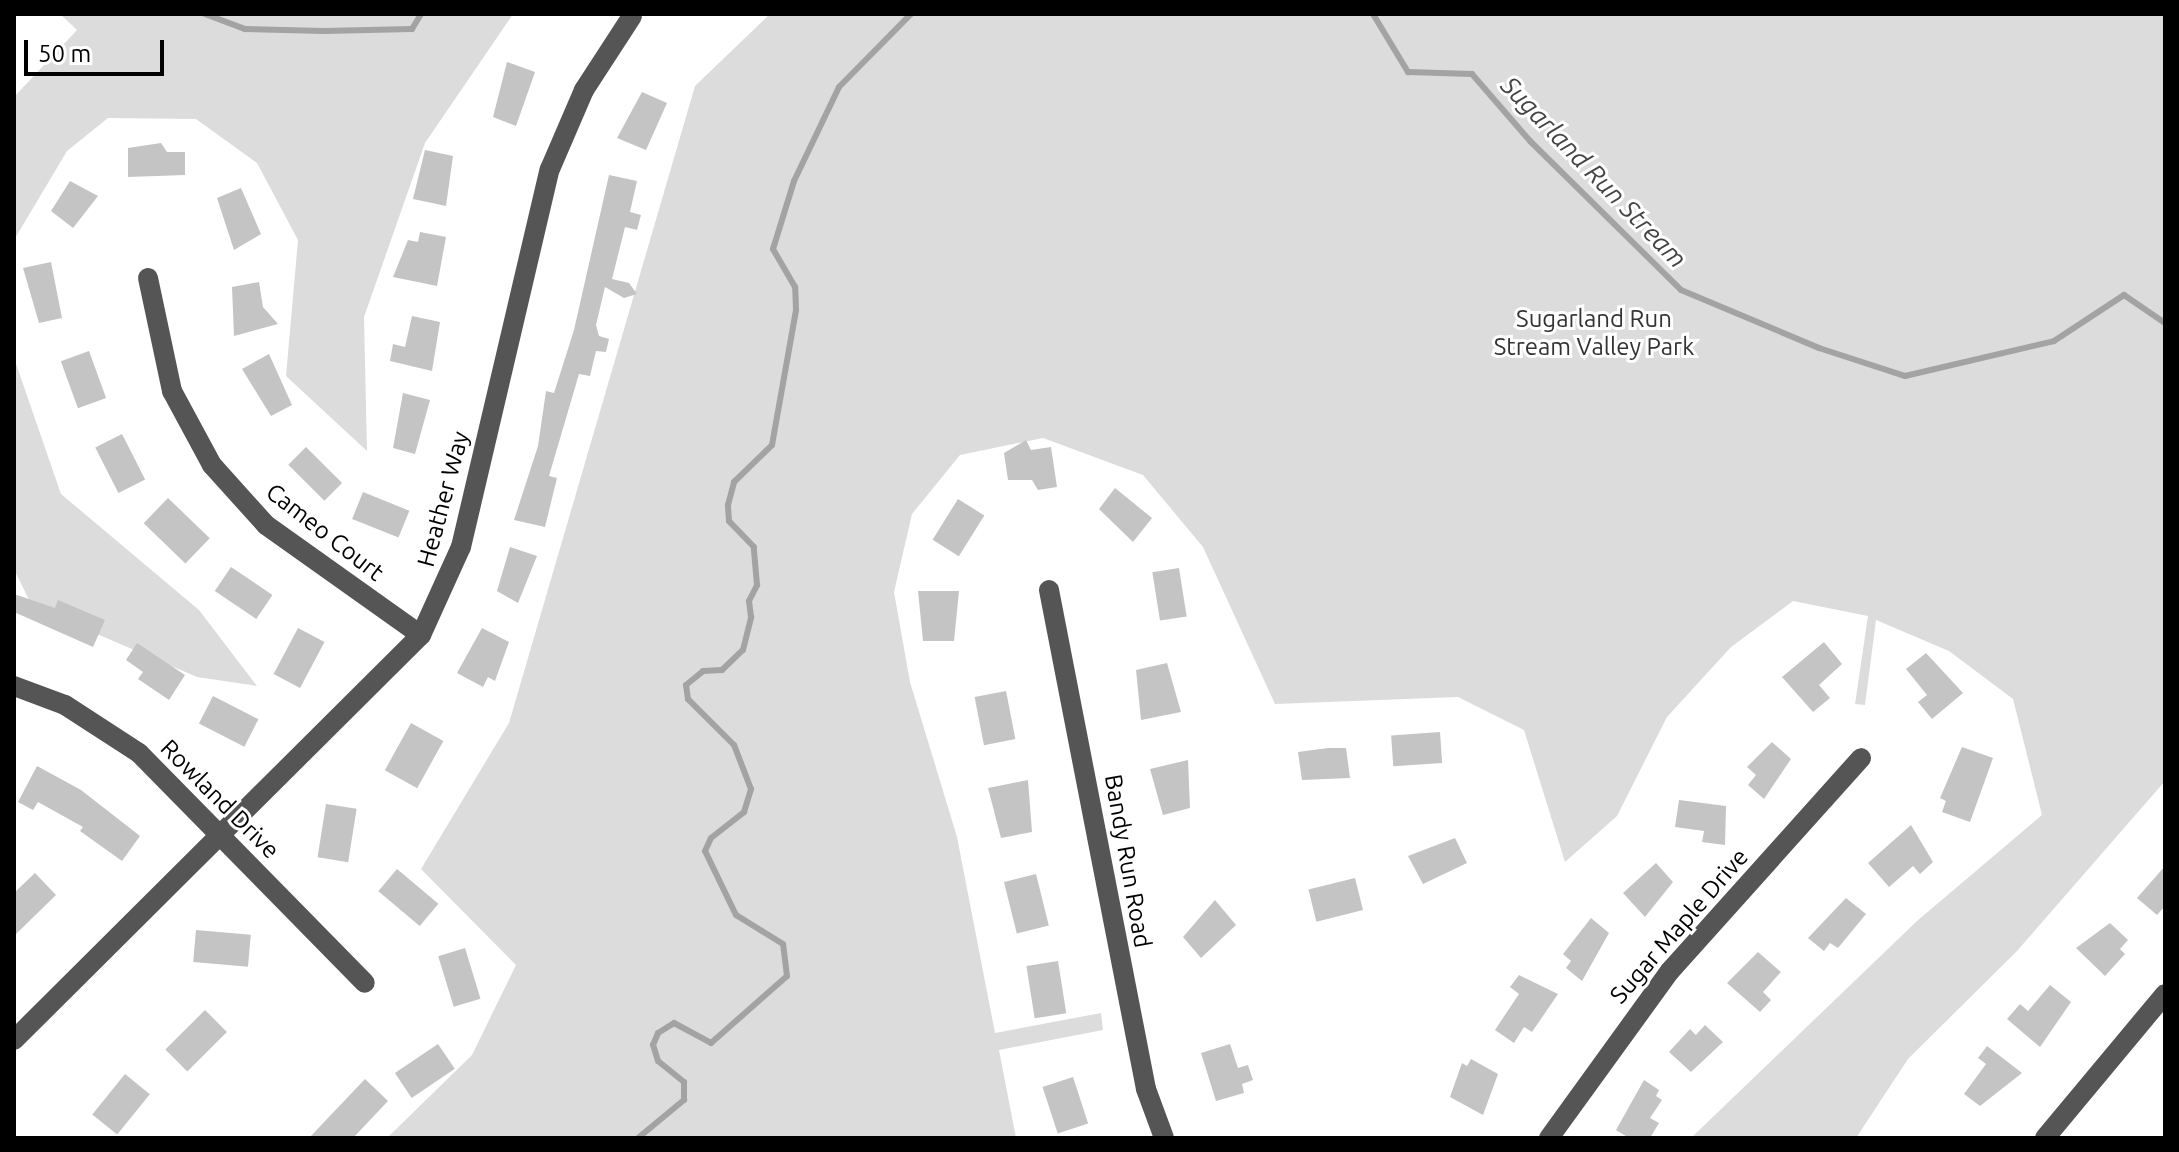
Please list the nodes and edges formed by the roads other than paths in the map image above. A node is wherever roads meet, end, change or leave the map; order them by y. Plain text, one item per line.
1 (632, 16) edge
2 (148, 278) dead end
3 (1049, 590) dead end
4 (421, 635) junction
5 (14, 686) edge
6 (1861, 758) dead end
7 (221, 836) junction
8 (365, 983) dead end
9 (2165, 994) edge
10 (14, 1040) edge
11 (1164, 1138) edge
12 (1549, 1138) edge
13 (2045, 1138) edge

1 - 4 street, Heather Way
2 - 4 street, Cameo Court
3 - 11 street, Bandy Run Road
4 - 7 street, Heather Way
5 - 7 street, Rowland Drive
6 - 12 street, Sugar Maple Drive
7 - 8 street, Rowland Drive
7 - 10 street, Heather Way
9 - 13 street

